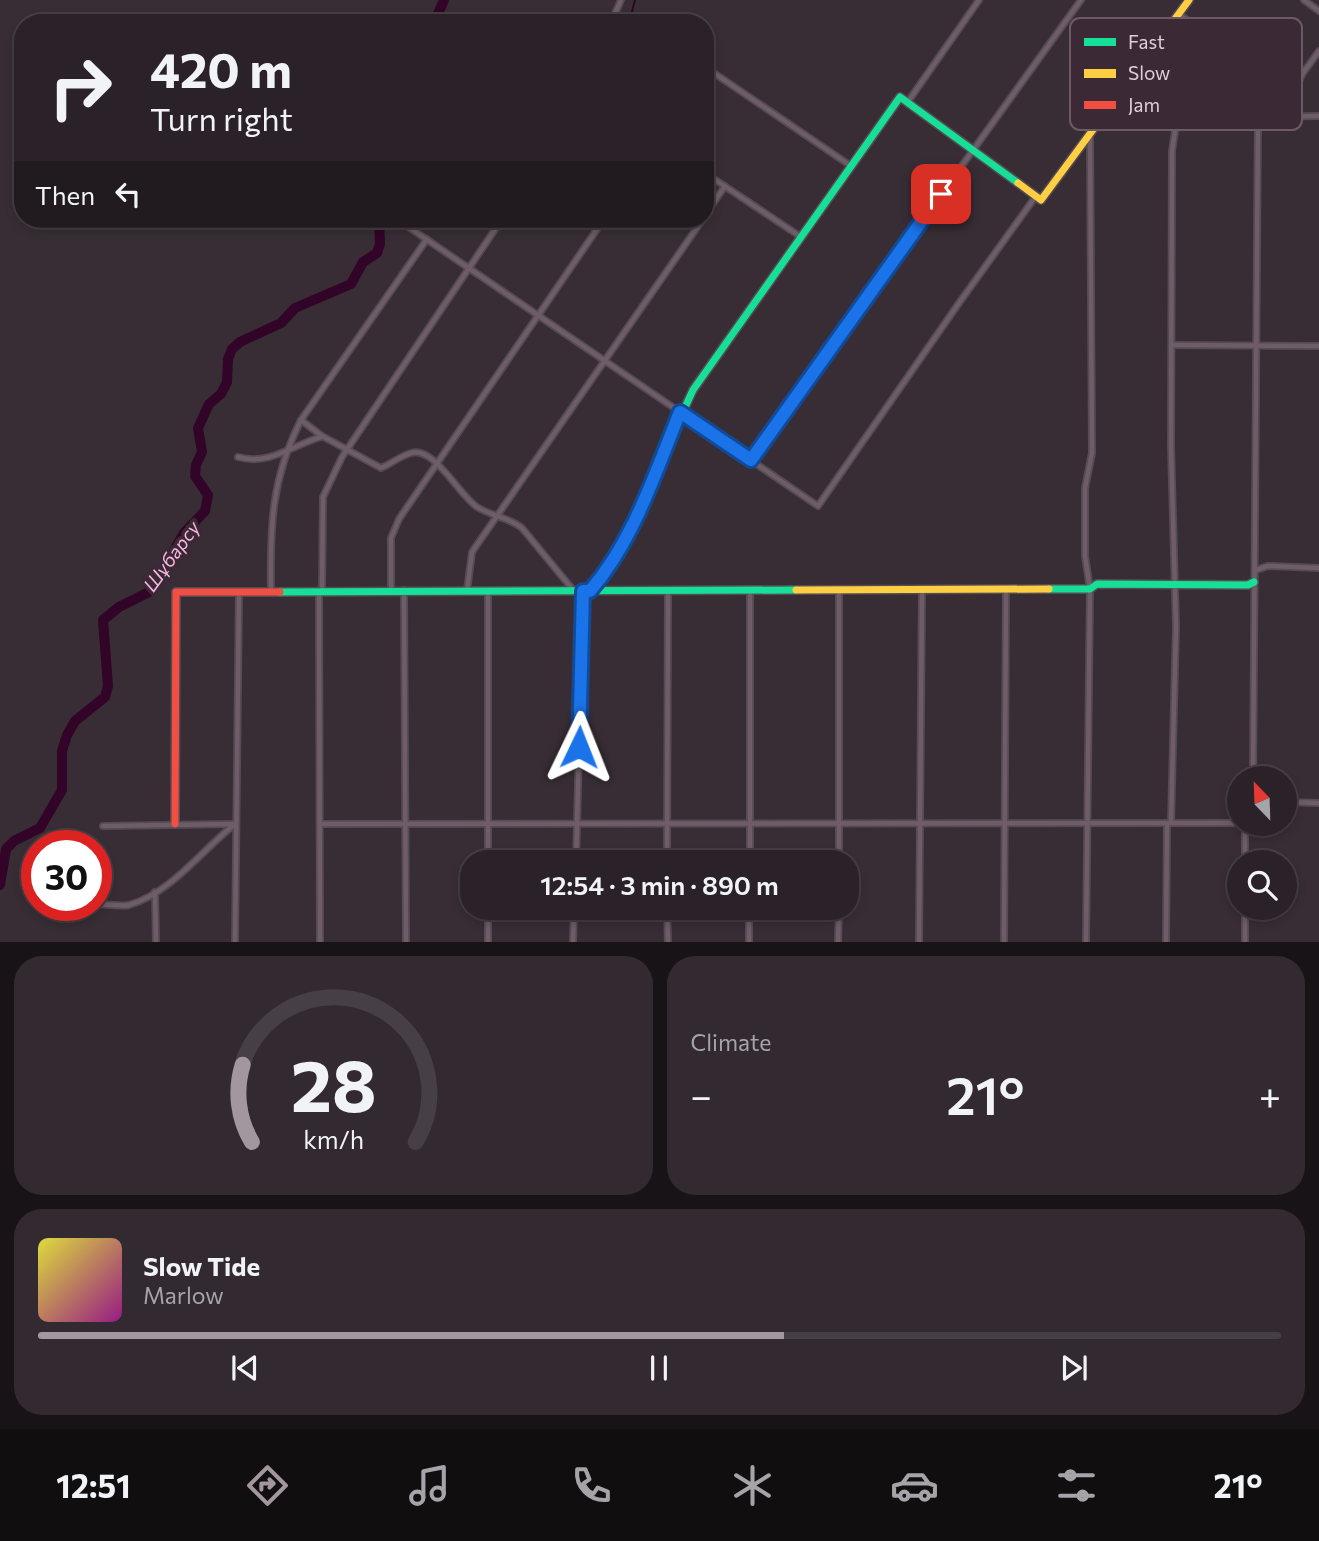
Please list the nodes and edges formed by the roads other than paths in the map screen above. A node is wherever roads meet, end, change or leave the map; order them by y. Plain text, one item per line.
1 (979, 0) edge
2 (1082, 0) edge
3 (1189, 0) edge
4 (1304, 0) edge
5 (1319, 11) edge
6 (1179, 14) junction
7 (1176, 18) edge
8 (1184, 18) edge
9 (1319, 51) edge
10 (714, 73) edge
11 (1302, 74) edge
12 (907, 103) junction
13 (1093, 130) edge
14 (1175, 130) edge
15 (1258, 130) edge
16 (1090, 134) junction
17 (972, 150) junction
18 (851, 166) junction
19 (714, 179) edge
20 (725, 186) junction
21 (1036, 196) junction
22 (714, 202) edge
23 (410, 228) edge
24 (496, 228) edge
25 (598, 228) edge
26 (696, 228) edge
27 (801, 237) junction
28 (427, 239) junction
29 (468, 268) junction
30 (537, 315) junction
31 (1173, 345) junction
32 (1258, 346) junction
33 (1319, 346) edge
34 (604, 361) junction
35 (680, 412) junction
36 (301, 420) junction
37 (322, 436) junction
38 (346, 450) junction
39 (286, 452) junction
40 (238, 457) dead end
41 (751, 460) junction
42 (436, 463) junction
43 (497, 514) junction
44 (1319, 568) edge
45 (1255, 570) junction
46 (1254, 582) junction
47 (1174, 584) junction
48 (1006, 589) junction
49 (1090, 589) junction
50 (391, 590) junction
51 (404, 590) junction
52 (750, 590) junction
53 (839, 590) junction
54 (922, 590) junction
55 (467, 591) junction
56 (488, 591) junction
57 (574, 591) junction
58 (587, 591) junction
59 (668, 591) junction
60 (239, 592) junction
61 (271, 592) junction
62 (321, 592) junction
63 (1253, 766) edge
64 (1297, 802) edge
65 (1319, 803) edge
66 (839, 821) junction
67 (750, 822) junction
68 (1227, 822) edge
69 (406, 823) junction
70 (488, 823) junction
71 (921, 823) junction
72 (1085, 823) junction
73 (1169, 823) junction
74 (175, 824) junction
75 (236, 824) junction
76 (321, 824) junction
77 (577, 824) junction
78 (667, 824) junction
79 (1004, 824) junction
80 (103, 825) dead end
81 (488, 850) edge
82 (576, 850) edge
83 (667, 850) edge
84 (750, 850) edge
85 (839, 850) edge
86 (155, 891) junction
87 (112, 905) edge
88 (488, 920) edge
89 (574, 920) edge
90 (667, 920) edge
91 (750, 920) edge
92 (839, 920) edge
93 (1245, 920) edge
94 (156, 942) edge
95 (235, 942) edge
96 (320, 942) edge
97 (405, 942) edge
98 (488, 942) edge
99 (573, 942) edge
100 (668, 942) edge
101 (749, 942) edge
102 (838, 942) edge
103 (919, 942) edge
104 (1004, 942) edge
105 (1086, 942) edge
106 (1166, 942) edge
107 (1245, 942) edge

1 - 12 street
2 - 17 street
3 - 6 street
4 - 5 street
6 - 7 street
6 - 8 street
9 - 11 street
10 - 18 street
12 - 17 street
12 - 18 street
13 - 16 street
14 - 31 street
15 - 32 street
16 - 21 street
16 - 49 street
17 - 21 street
17 - 41 street
18 - 27 street
19 - 20 street
20 - 22 street
20 - 27 street
21 - 41 street
23 - 28 street
24 - 29 street
25 - 30 street
26 - 34 street
27 - 35 street
28 - 29 street
28 - 36 street
29 - 30 street
29 - 38 street
30 - 34 street
30 - 42 street
31 - 32 street
31 - 47 street
32 - 33 street
32 - 45 street
34 - 35 street
34 - 43 street
35 - 41 street
35 - 58 street
36 - 37 street
36 - 39 street
37 - 38 street
37 - 39 street
38 - 42 street
38 - 62 street
39 - 40 street
39 - 61 street
42 - 43 street
42 - 50 street
43 - 55 street
43 - 57 street
44 - 45 street
45 - 46 street
46 - 47 street
46 - 63 street
47 - 49 street
47 - 73 street
48 - 49 street
48 - 54 street
48 - 79 street
49 - 72 street
50 - 51 street
50 - 62 street
51 - 55 street
51 - 69 street
52 - 53 street
52 - 59 street
52 - 67 street
53 - 54 street
53 - 66 street
54 - 71 street
55 - 56 street
56 - 57 street
56 - 70 street
57 - 58 street
58 - 59 street
58 - 77 street
59 - 78 street
60 - 61 street
60 - 74 street
60 - 75 street
61 - 62 street
62 - 76 street
64 - 65 street
66 - 67 street
66 - 71 street
66 - 85 street
67 - 78 street
67 - 84 street
68 - 73 street
69 - 70 street
69 - 76 street
69 - 97 street
70 - 77 street
70 - 81 street
71 - 79 street
71 - 103 street
72 - 73 street
72 - 79 street
72 - 105 street
73 - 106 street
74 - 75 street
74 - 80 street
75 - 86 street
75 - 95 street
76 - 96 street
77 - 78 street
77 - 82 street
78 - 83 street
79 - 104 street
86 - 87 street
86 - 94 street
88 - 98 street
89 - 99 street
90 - 100 street
91 - 101 street
92 - 102 street
93 - 107 street

